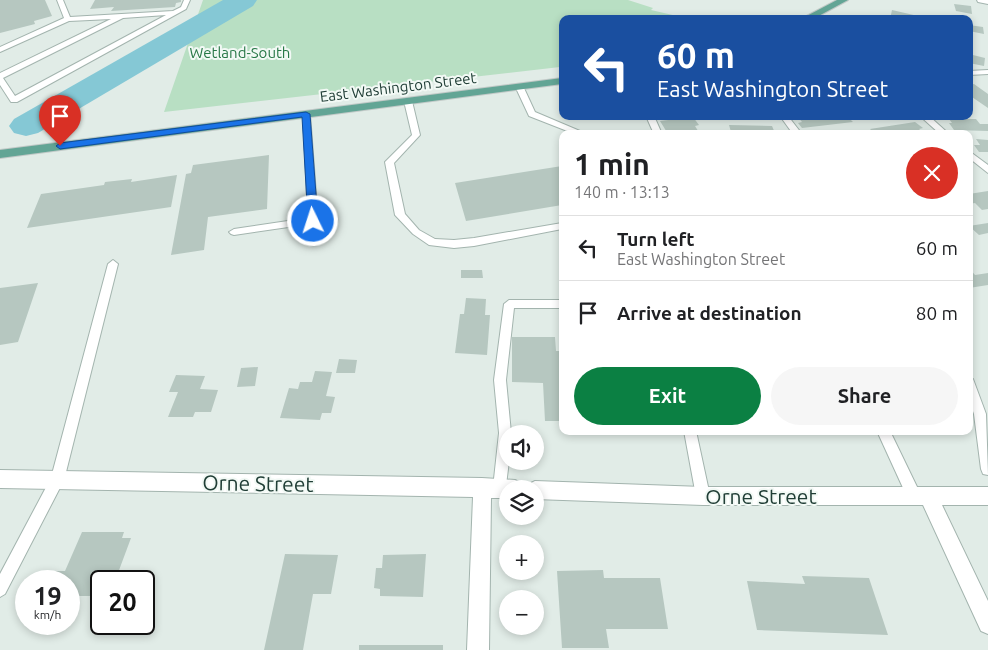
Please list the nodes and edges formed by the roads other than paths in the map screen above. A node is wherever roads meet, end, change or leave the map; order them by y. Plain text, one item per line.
1 (60, 0) edge
2 (187, 0) edge
3 (844, 0) edge
4 (981, 0) edge
5 (988, 1) edge
6 (175, 12) junction
7 (820, 15) edge
8 (121, 16) junction
9 (68, 19) junction
10 (0, 50) edge
11 (988, 72) edge
12 (973, 73) edge
13 (0, 78) edge
14 (559, 81) edge
15 (519, 86) junction
16 (408, 101) junction
17 (306, 114) junction
18 (787, 120) edge
19 (929, 120) edge
20 (573, 130) edge
21 (795, 130) edge
22 (940, 130) edge
23 (0, 154) edge
24 (973, 157) edge
25 (988, 170) edge
26 (559, 226) edge
27 (234, 232) dead end
28 (113, 264) dead end
29 (559, 304) edge
30 (973, 394) edge
31 (691, 435) edge
32 (885, 435) edge
33 (988, 469) edge
34 (0, 479) edge
35 (58, 480) junction
36 (500, 480) edge
37 (499, 488) edge
38 (544, 490) edge
39 (921, 495) junction
40 (703, 496) junction
41 (988, 496) edge
42 (0, 589) edge
43 (988, 624) edge
44 (478, 650) edge

1 - 9 lane
2 - 6 lane
3 - 7 main road
4 - 5 street
6 - 8 lane
6 - 13 lane
8 - 9 lane
8 - 13 lane
9 - 10 lane
11 - 12 lane
14 - 15 main road, East Washington Street
15 - 16 main road, East Washington Street
15 - 20 lane
16 - 17 main road, East Washington Street
16 - 26 lane
17 - 23 main road, East Washington Street
17 - 27 lane
18 - 21 lane
19 - 22 lane
24 - 25 lane
28 - 35 lane
29 - 36 lane
30 - 33 lane
31 - 40 lane
32 - 39 lane
34 - 35 street, Orne Street
35 - 37 street, Orne Street
35 - 42 lane
37 - 44 street
38 - 40 street, Orne Street
39 - 40 street, Orne Street
39 - 41 street, Orne Street
39 - 43 street

